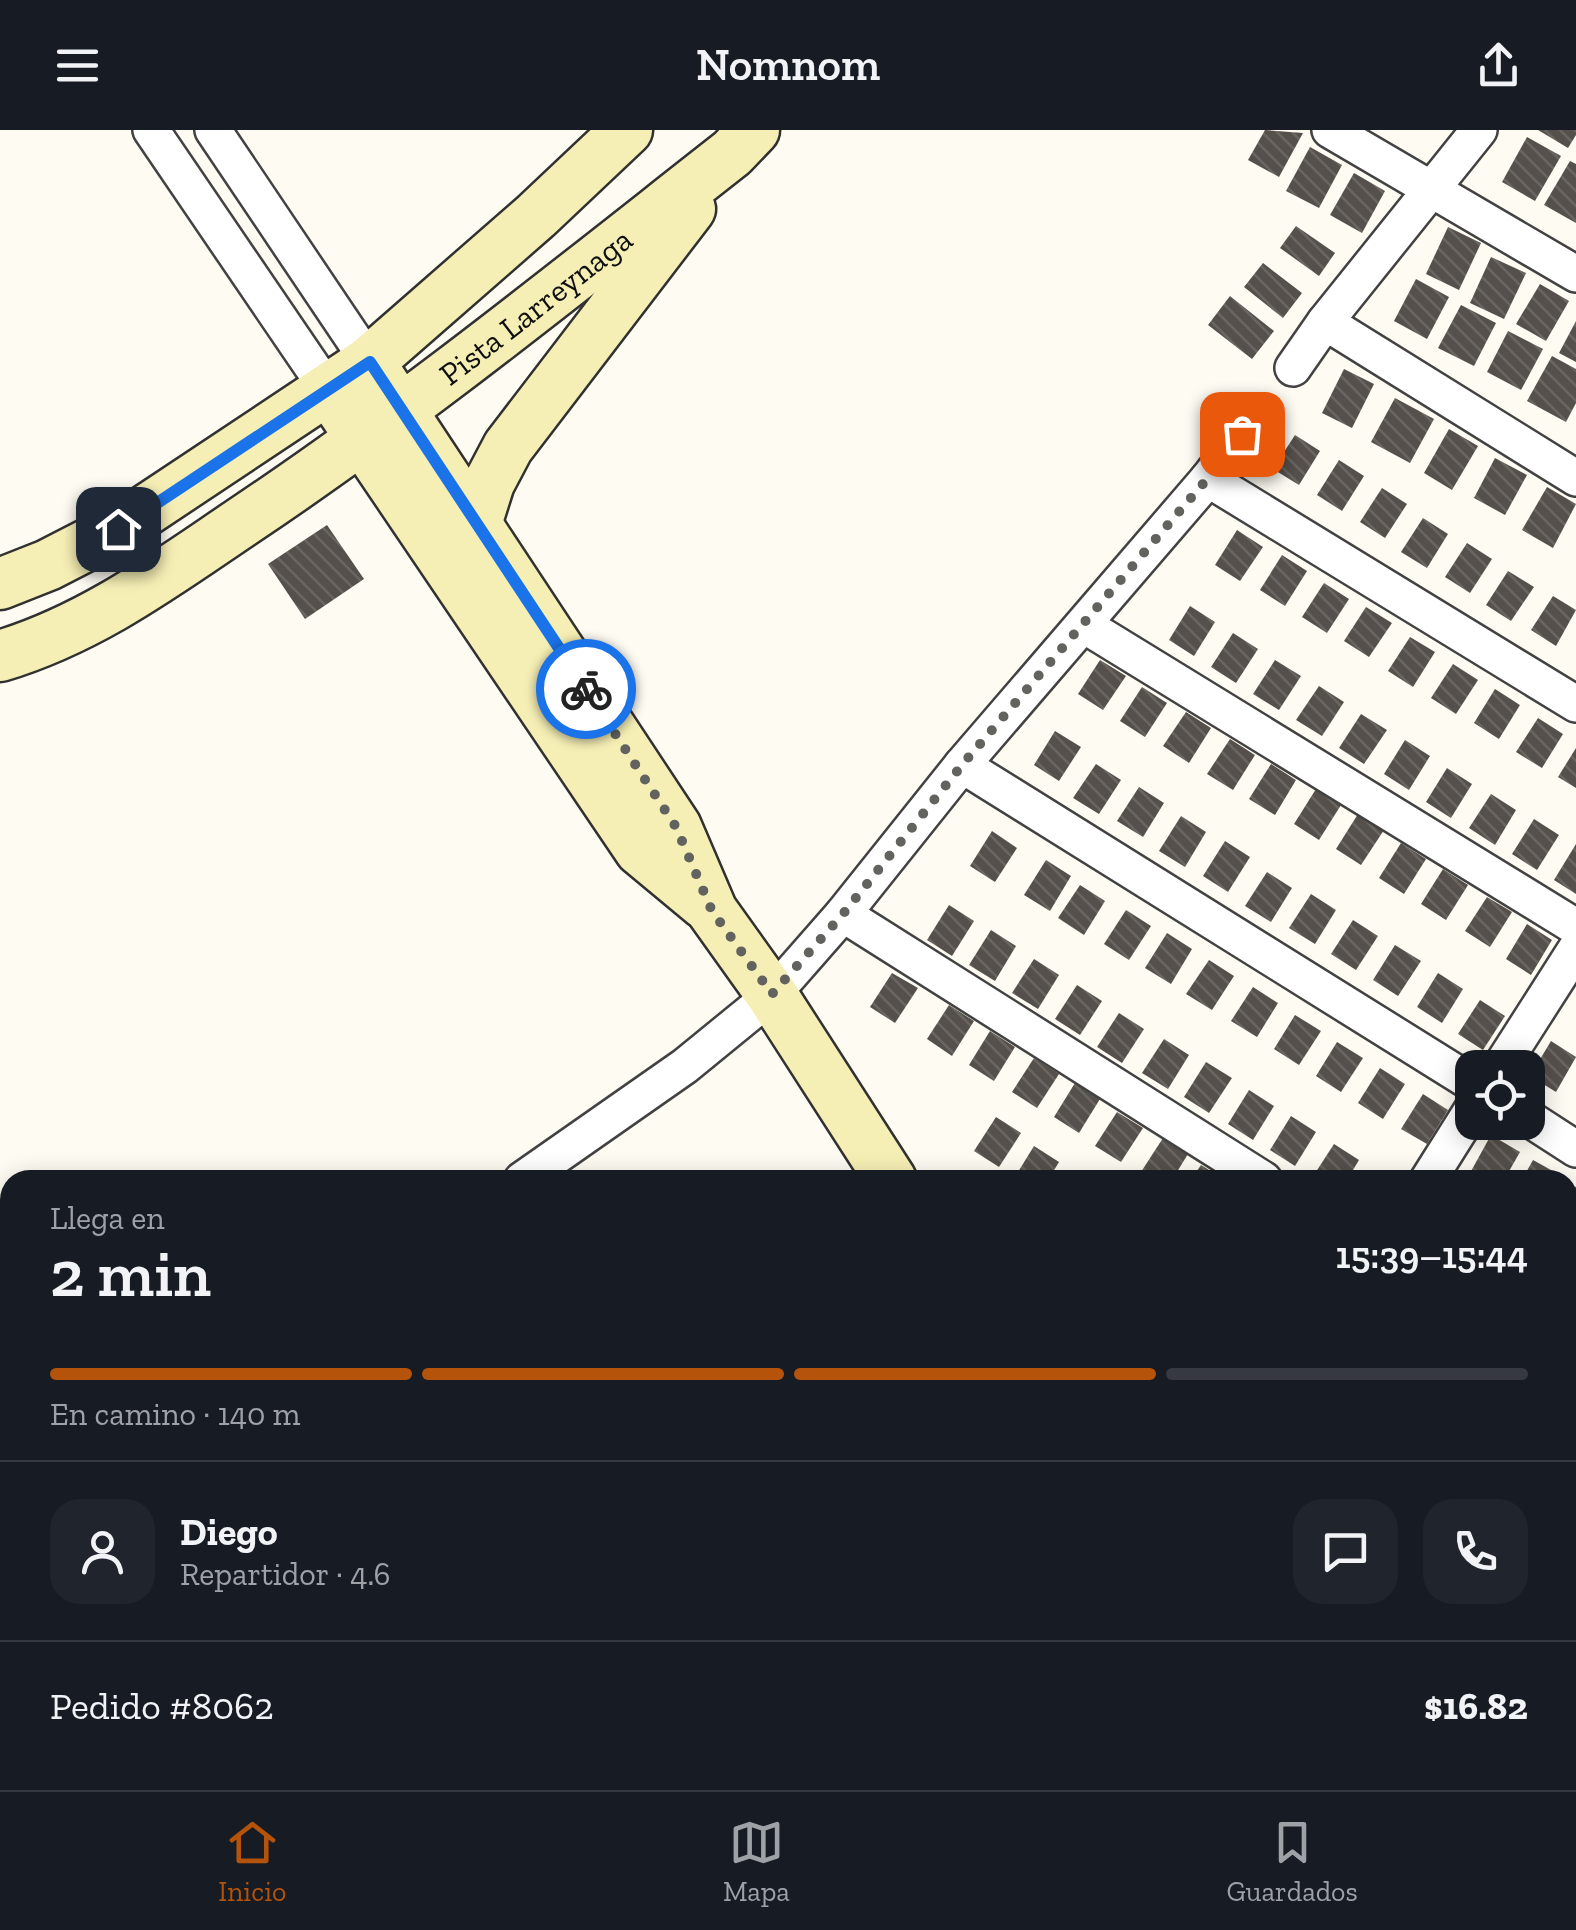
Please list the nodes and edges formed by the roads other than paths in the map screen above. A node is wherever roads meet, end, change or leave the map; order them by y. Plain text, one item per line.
1 (151, 130) edge
2 (213, 130) edge
3 (627, 130) edge
4 (1330, 130) edge
5 (1478, 130) edge
6 (743, 142) edge
7 (1432, 189) junction
8 (1576, 274) edge
9 (1325, 322) junction
10 (370, 362) junction
11 (1293, 368) dead end
12 (328, 390) junction
13 (403, 410) junction
14 (1259, 412) dead end
15 (363, 439) junction
16 (316, 473) junction
17 (391, 478) junction
18 (1208, 478) junction
19 (1576, 478) edge
20 (477, 521) junction
21 (0, 584) edge
22 (1084, 624) junction
23 (0, 656) edge
24 (1576, 704) edge
25 (962, 765) junction
26 (712, 911) junction
27 (843, 914) junction
28 (1576, 926) edge
29 (1576, 949) edge
30 (772, 994) junction
31 (1511, 1050) edge
32 (1455, 1072) edge
33 (1545, 1129) edge
34 (1455, 1137) edge
35 (1576, 1149) edge
36 (536, 1170) edge
37 (889, 1170) edge
38 (1248, 1170) edge
39 (1434, 1170) edge

1 - 12 street
2 - 10 street
3 - 10 main road, Pista Larreynaga
4 - 7 street
5 - 7 street
6 - 13 main road, Pista Larreynaga
6 - 20 main road
7 - 8 street
7 - 9 street
9 - 11 street
9 - 19 street
10 - 12 main road, Pista Larreynaga
10 - 13 main road
12 - 15 main road
12 - 21 main road, Pista Larreynaga
13 - 15 main road, Pista Larreynaga
13 - 20 main road
14 - 18 street
15 - 16 main road, Pista Larreynaga
15 - 17 main road
16 - 17 main road
16 - 23 main road, Pista Larreynaga
17 - 26 main road
18 - 22 street
18 - 24 street
20 - 26 main road
22 - 25 street
22 - 28 street
25 - 27 street
25 - 32 street
26 - 30 main road
27 - 30 street
27 - 38 street
29 - 31 street
30 - 36 street
30 - 37 main road
33 - 35 street
34 - 39 street

